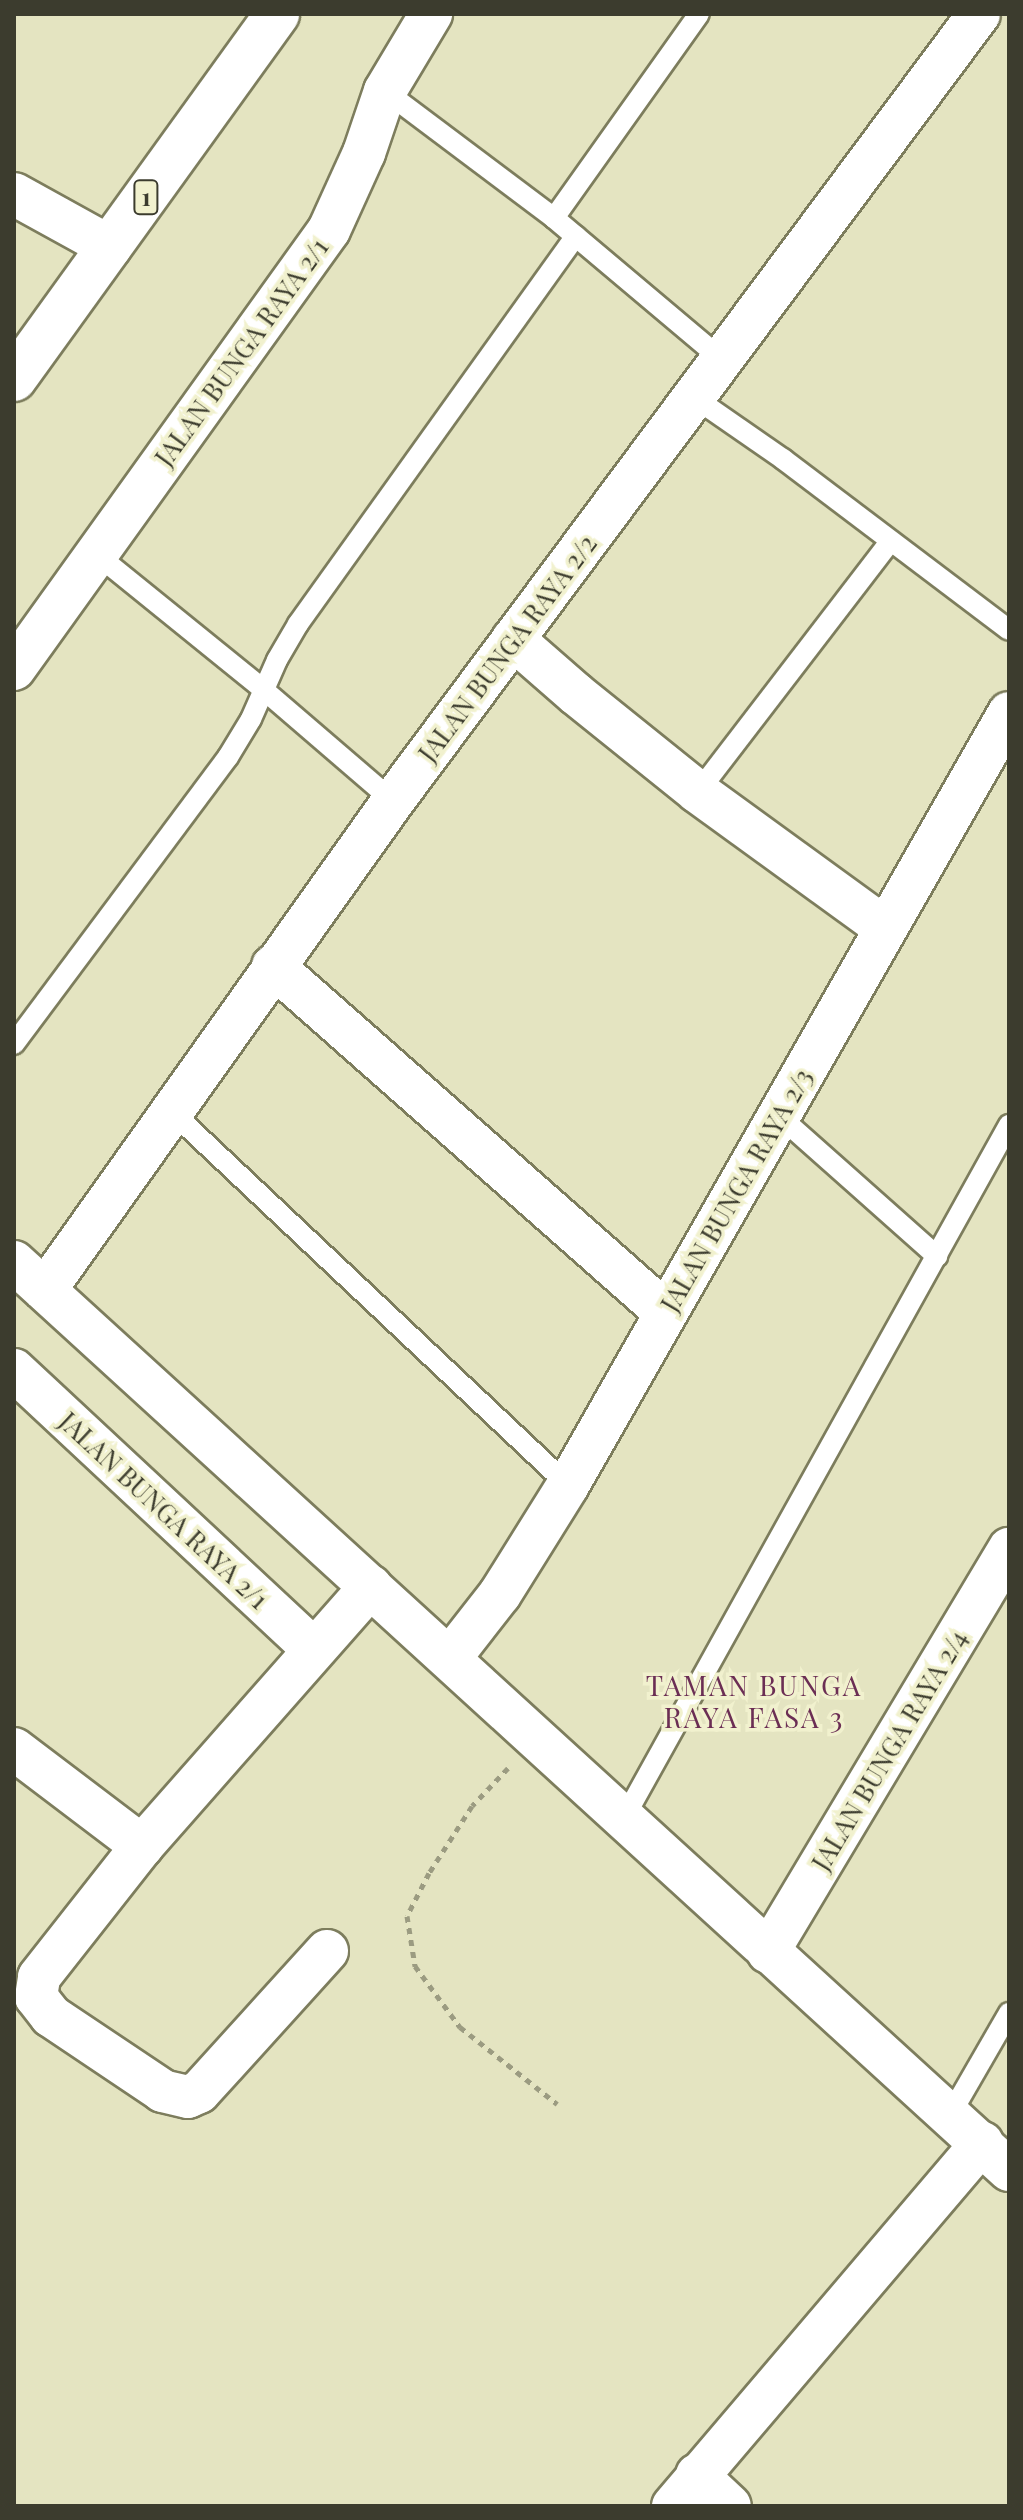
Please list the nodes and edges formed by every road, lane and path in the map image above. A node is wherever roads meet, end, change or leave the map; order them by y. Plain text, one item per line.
1 (277, 14) edge
2 (431, 14) edge
3 (699, 14) edge
4 (979, 14) edge
5 (385, 91) junction
6 (14, 194) edge
7 (554, 218) junction
8 (576, 236) junction
9 (110, 247) junction
10 (724, 361) junction
11 (14, 379) edge
12 (692, 396) junction
13 (890, 542) junction
14 (95, 553) junction
15 (1009, 630) edge
16 (513, 639) junction
17 (14, 669) edge
18 (264, 690) junction
19 (1009, 713) edge
20 (698, 792) junction
21 (393, 801) junction
22 (885, 928) junction
23 (273, 966) junction
24 (14, 1044) edge
25 (171, 1111) junction
26 (778, 1115) junction
27 (1009, 1125) edge
28 (937, 1256) junction
29 (14, 1262) edge
30 (45, 1290) junction
31 (666, 1313) junction
32 (14, 1370) edge
33 (568, 1485) junction
34 (1004, 1569) edge
35 (371, 1586) junction
36 (314, 1650) junction
37 (450, 1658) junction
38 (536, 1738) junction
39 (14, 1749) edge
40 (624, 1818) junction
41 (142, 1846) junction
42 (327, 1951) dead end
43 (768, 1952) junction
44 (1009, 2013) edge
45 (557, 2104) dead end
46 (950, 2115) junction
47 (995, 2156) edge
48 (685, 2490) edge
49 (730, 2506) edge

1 - 9 main road, 1
2 - 5 street, JALAN BUNGA RAYA 2/1
3 - 7 lane
4 - 10 street, JALAN BUNGA RAYA 2/2
5 - 7 lane
5 - 14 street, JALAN BUNGA RAYA 2/1
6 - 9 street
7 - 8 lane
8 - 10 lane
8 - 18 lane
9 - 11 main road, 1
10 - 12 street, JALAN BUNGA RAYA 2/2
12 - 13 lane
12 - 16 street, JALAN BUNGA RAYA 2/2
13 - 15 lane
13 - 20 lane
14 - 17 street, JALAN BUNGA RAYA 2/1
14 - 18 lane
16 - 20 street
16 - 21 street, JALAN BUNGA RAYA 2/2
18 - 21 lane
18 - 24 lane
19 - 22 street, JALAN BUNGA RAYA 2/3
20 - 22 street
21 - 23 street, JALAN BUNGA RAYA 2/2
22 - 26 street, JALAN BUNGA RAYA 2/3
23 - 25 street, JALAN BUNGA RAYA 2/2
23 - 31 street
25 - 30 street, JALAN BUNGA RAYA 2/2
25 - 33 lane
26 - 28 lane
26 - 31 street, JALAN BUNGA RAYA 2/3
27 - 28 lane
28 - 40 lane
29 - 30 street
30 - 35 street
31 - 33 street, JALAN BUNGA RAYA 2/3
32 - 36 street, JALAN BUNGA RAYA 2/1
33 - 37 street, JALAN BUNGA RAYA 2/3
34 - 43 street, JALAN BUNGA RAYA 2/4
35 - 36 street
35 - 37 street
36 - 41 street
37 - 38 street
38 - 40 street
38 - 45 path
39 - 41 street
40 - 43 street
41 - 42 street
43 - 46 street
44 - 46 lane
46 - 47 street
47 - 48 street
48 - 49 street

